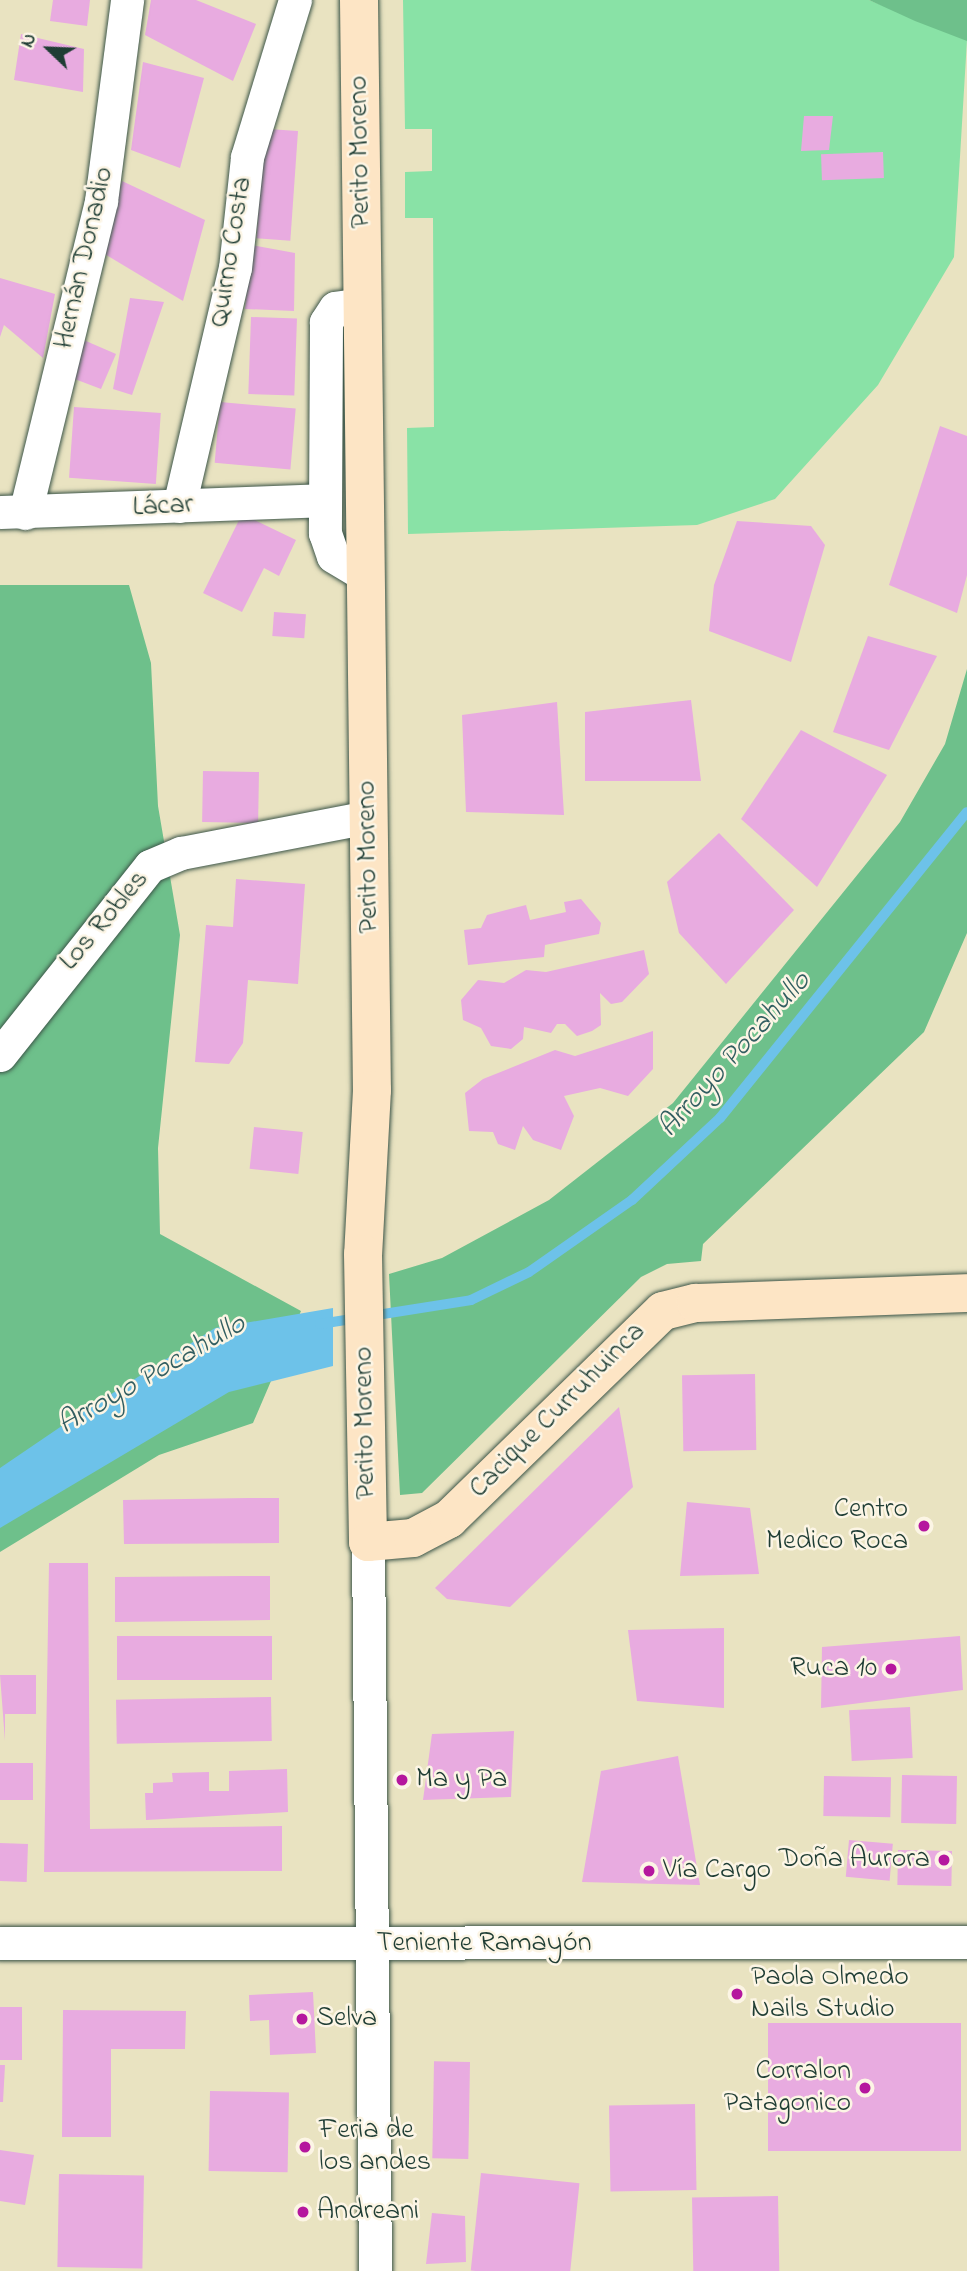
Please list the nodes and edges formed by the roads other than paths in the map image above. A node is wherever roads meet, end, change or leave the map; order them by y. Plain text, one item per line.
1 (127, 0) edge
2 (295, 0) edge
3 (359, 0) edge
4 (363, 304) junction
5 (325, 500) junction
6 (180, 506) junction
7 (12, 512) edge
8 (366, 576) junction
9 (369, 817) junction
10 (0, 1055) edge
11 (967, 1293) edge
12 (886, 1296) junction
13 (967, 1316) edge
14 (368, 1542) junction
15 (967, 1942) edge
16 (0, 1943) edge
17 (369, 1944) junction
18 (375, 2271) edge

1 - 7 street, Hernán Donadio
2 - 6 street, Quirno Costa
3 - 4 main road, Perito Moreno
4 - 5 street
4 - 8 main road, Perito Moreno
5 - 6 street, Lácar
5 - 8 street
6 - 7 street, Lácar
8 - 9 main road, Perito Moreno
9 - 10 street, Los Robles
9 - 14 main road, Perito Moreno
11 - 12 main road, Cacique Curruhuinca
12 - 13 main road
12 - 14 main road, Cacique Curruhuinca
14 - 17 street, Perito Moreno
15 - 17 street, Teniente Ramayón
16 - 17 street, Teniente Ramayón
17 - 18 street, Perito Moreno

